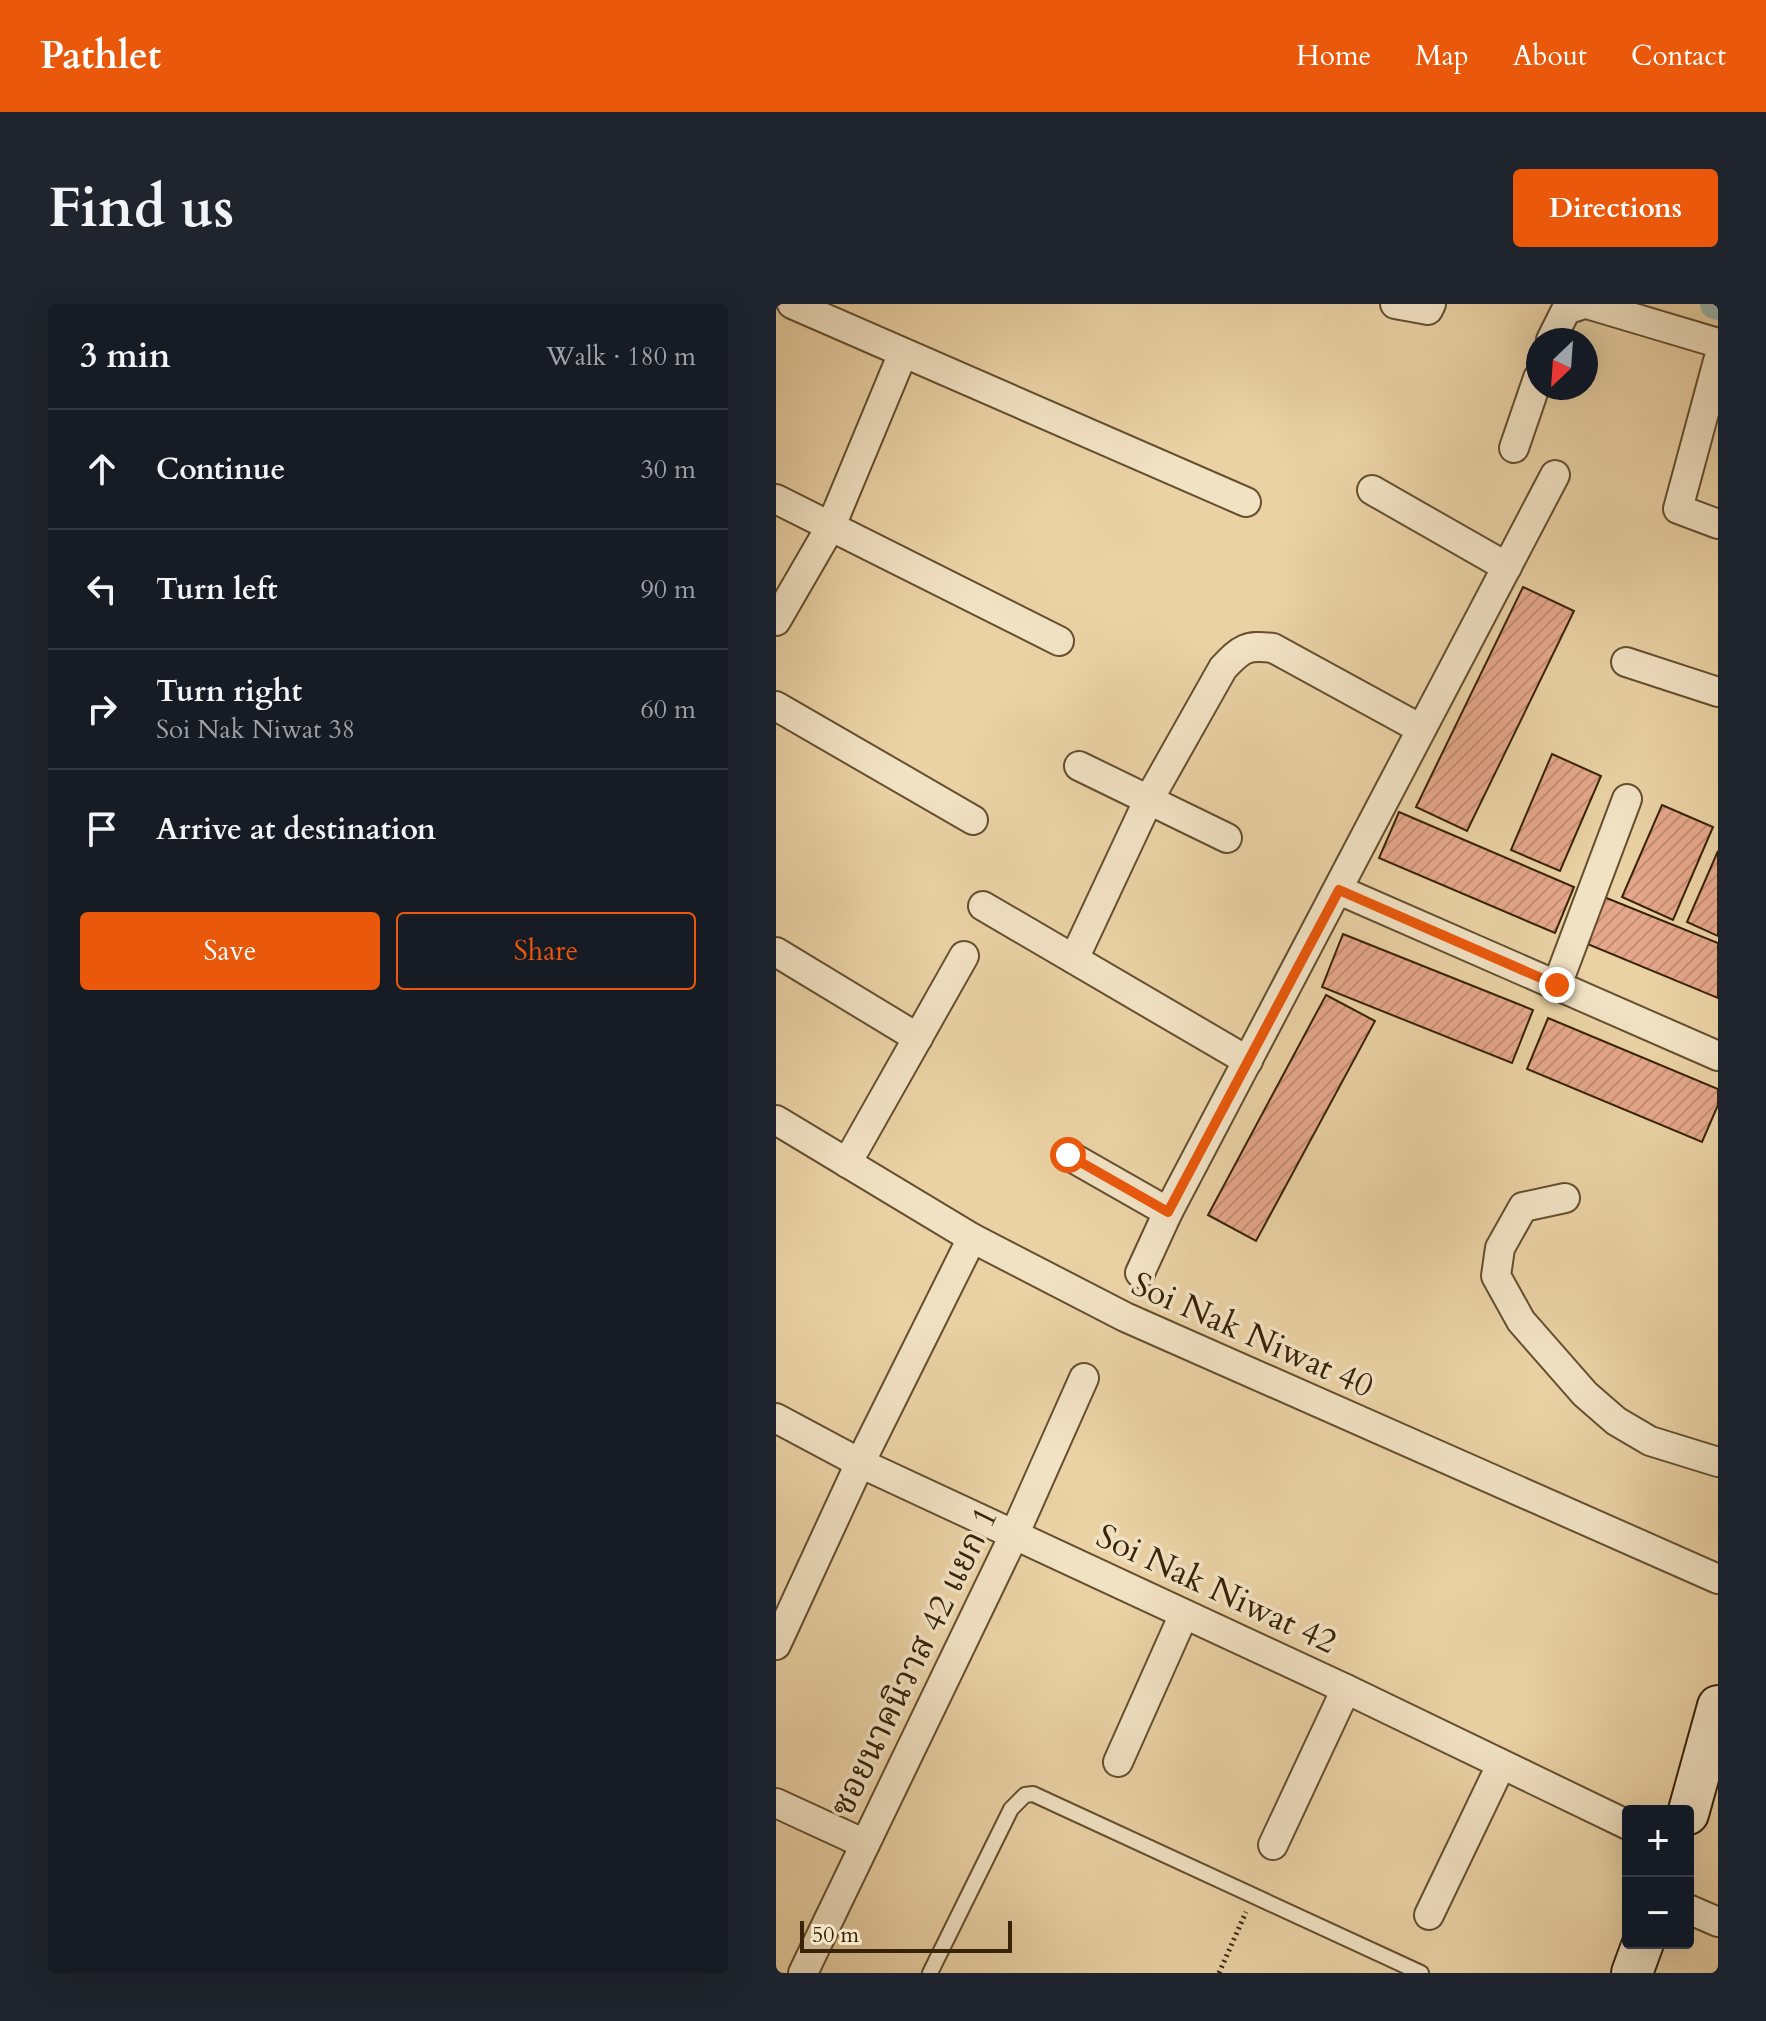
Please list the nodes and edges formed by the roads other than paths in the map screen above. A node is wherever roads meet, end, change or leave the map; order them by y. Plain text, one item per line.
1 (792, 304) edge
2 (1395, 304) edge
3 (1431, 304) edge
4 (1585, 304) edge
5 (1557, 328) edge
6 (1718, 343) edge
7 (903, 353) junction
8 (1718, 361) edge
9 (1530, 400) edge
10 (1514, 448) dead end
11 (1555, 475) dead end
12 (1372, 490) dead end
13 (776, 499) edge
14 (1246, 502) dead end
15 (1718, 524) edge
16 (831, 526) junction
17 (1507, 567) junction
18 (776, 621) edge
19 (1059, 641) dead end
20 (1626, 662) dead end
21 (1718, 692) edge
22 (776, 706) edge
23 (1421, 729) junction
24 (1079, 766) dead end
25 (1627, 799) dead end
26 (1148, 801) junction
27 (973, 820) dead end
28 (1227, 838) dead end
29 (1339, 890) junction
30 (983, 906) dead end
31 (776, 952) edge
32 (964, 956) dead end
33 (1074, 959) junction
34 (1557, 985) junction
35 (918, 1038) junction
36 (1718, 1056) edge
37 (1248, 1061) junction
38 (776, 1120) edge
39 (1068, 1155) dead end
40 (847, 1163) junction
41 (1565, 1198) dead end
42 (1168, 1212) junction
43 (972, 1238) junction
44 (1140, 1273) dead end
45 (1084, 1378) dead end
46 (776, 1418) edge
47 (1718, 1462) edge
48 (860, 1463) junction
49 (1015, 1533) junction
50 (1718, 1579) edge
51 (1184, 1614) junction
52 (776, 1645) edge
53 (1346, 1689) junction
54 (1718, 1706) edge
55 (1118, 1762) dead end
56 (1501, 1765) junction
57 (776, 1803) edge
58 (1690, 1805) edge
59 (1622, 1822) edge
60 (865, 1844) junction
61 (1273, 1845) dead end
62 (1694, 1912) edge
63 (1429, 1915) dead end
64 (1718, 1922) edge
65 (1641, 1949) edge
66 (803, 1973) edge
67 (930, 1973) edge
68 (1421, 1973) edge
69 (1632, 1973) edge

1 - 7 street
2 - 3 street
4 - 5 street
4 - 6 street
7 - 14 street
7 - 16 street
8 - 15 street
9 - 10 street
11 - 17 street
12 - 17 street
13 - 16 street
16 - 18 street
16 - 19 street
17 - 23 street
20 - 21 street
22 - 27 street
23 - 26 street
23 - 29 street
24 - 26 street
25 - 34 street
26 - 28 street
26 - 33 street
29 - 34 street
29 - 37 street
30 - 33 street
31 - 35 street
32 - 35 street
33 - 37 street
34 - 36 street
35 - 40 street
37 - 42 street
38 - 40 street, Soi Nak Niwat 40
39 - 42 street
40 - 43 street, Soi Nak Niwat 40
41 - 47 street
42 - 44 street
43 - 48 street
43 - 50 street, Soi Nak Niwat 40
45 - 49 street, ซอยนาคนิวาส 42 แยก 1
46 - 48 street, Soi Nak Niwat 42
48 - 49 street, Soi Nak Niwat 42
48 - 52 street
49 - 51 street, Soi Nak Niwat 42
49 - 60 street, ซอยนาคนิวาส 42 แยก 1
51 - 53 street, Soi Nak Niwat 42
51 - 55 street
53 - 56 street, Soi Nak Niwat 42
53 - 61 street
54 - 58 main road
56 - 59 street, Soi Nak Niwat 42
56 - 63 street
57 - 60 street
60 - 66 street, ซอยนาคนิวาส 42 แยก 1
62 - 64 street
65 - 69 main road
67 - 68 lane

